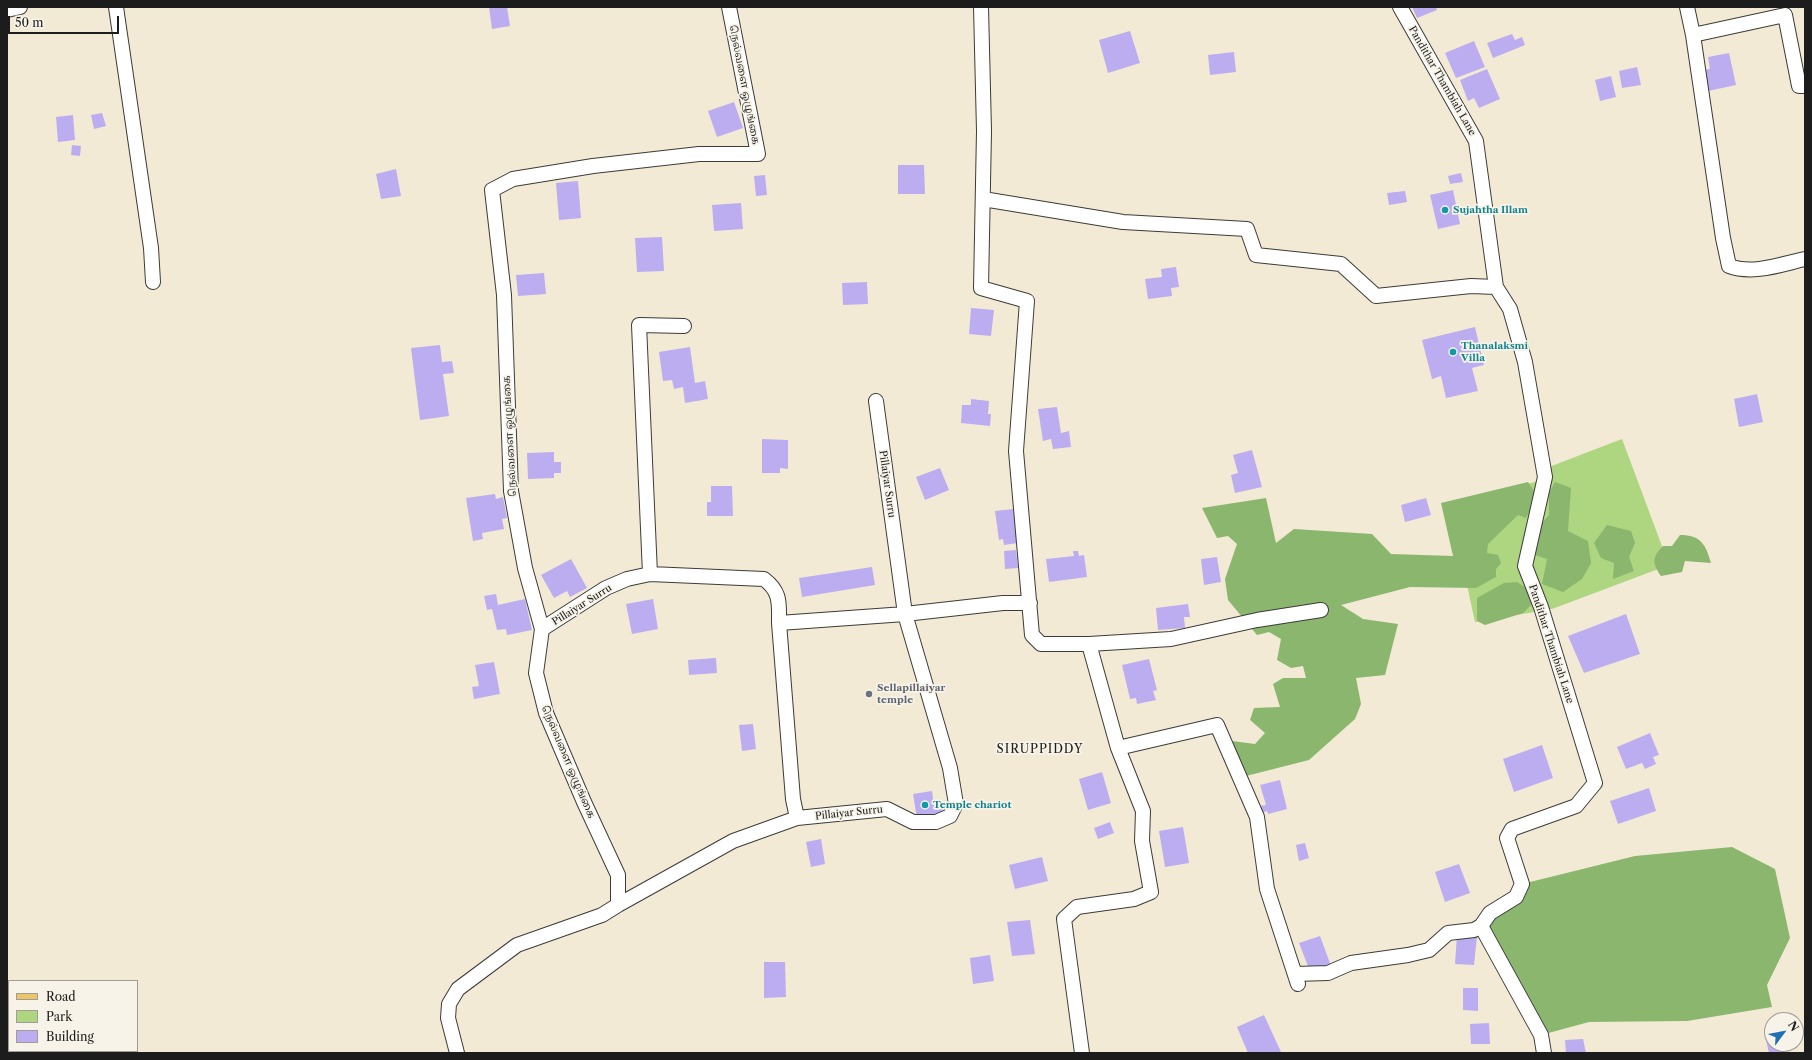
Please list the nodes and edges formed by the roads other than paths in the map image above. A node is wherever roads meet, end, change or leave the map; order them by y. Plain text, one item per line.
1 (20, 7) edge
2 (116, 7) edge
3 (729, 7) edge
4 (981, 7) edge
5 (1400, 7) edge
6 (1687, 7) edge
7 (7, 10) edge
8 (1693, 35) junction
9 (1805, 86) edge
10 (983, 199) junction
11 (1805, 259) edge
12 (153, 282) dead end
13 (1496, 287) junction
14 (684, 326) dead end
15 (876, 401) dead end
16 (650, 574) junction
17 (1030, 603) junction
18 (1321, 610) dead end
19 (905, 614) junction
20 (779, 623) junction
21 (542, 630) junction
22 (1089, 644) junction
23 (1118, 748) junction
24 (797, 818) junction
25 (618, 905) junction
26 (1481, 926) junction
27 (457, 1053) edge
28 (1082, 1053) edge
29 (1544, 1053) edge

1 - 7 street
2 - 12 street
3 - 21 street, நெல்வளை ஒழுங்கை
4 - 10 street
5 - 13 street, Pandithar Thambiah Lane
6 - 8 street
8 - 9 street
8 - 11 street
10 - 13 street
10 - 17 street
13 - 26 street, Pandithar Thambiah Lane
14 - 16 street
15 - 19 street, Pillaiyar Surru
16 - 20 street, Pillaiyar Surru
16 - 21 street, Pillaiyar Surru
17 - 19 street
17 - 22 street
18 - 22 street
19 - 20 street
19 - 24 street, Pillaiyar Surru
20 - 24 street, Pillaiyar Surru
21 - 25 street, நெல்வளை ஒழுங்கை
22 - 23 street
23 - 26 street
23 - 28 street
24 - 25 street, Pillaiyar Surru
25 - 27 street
26 - 29 street

